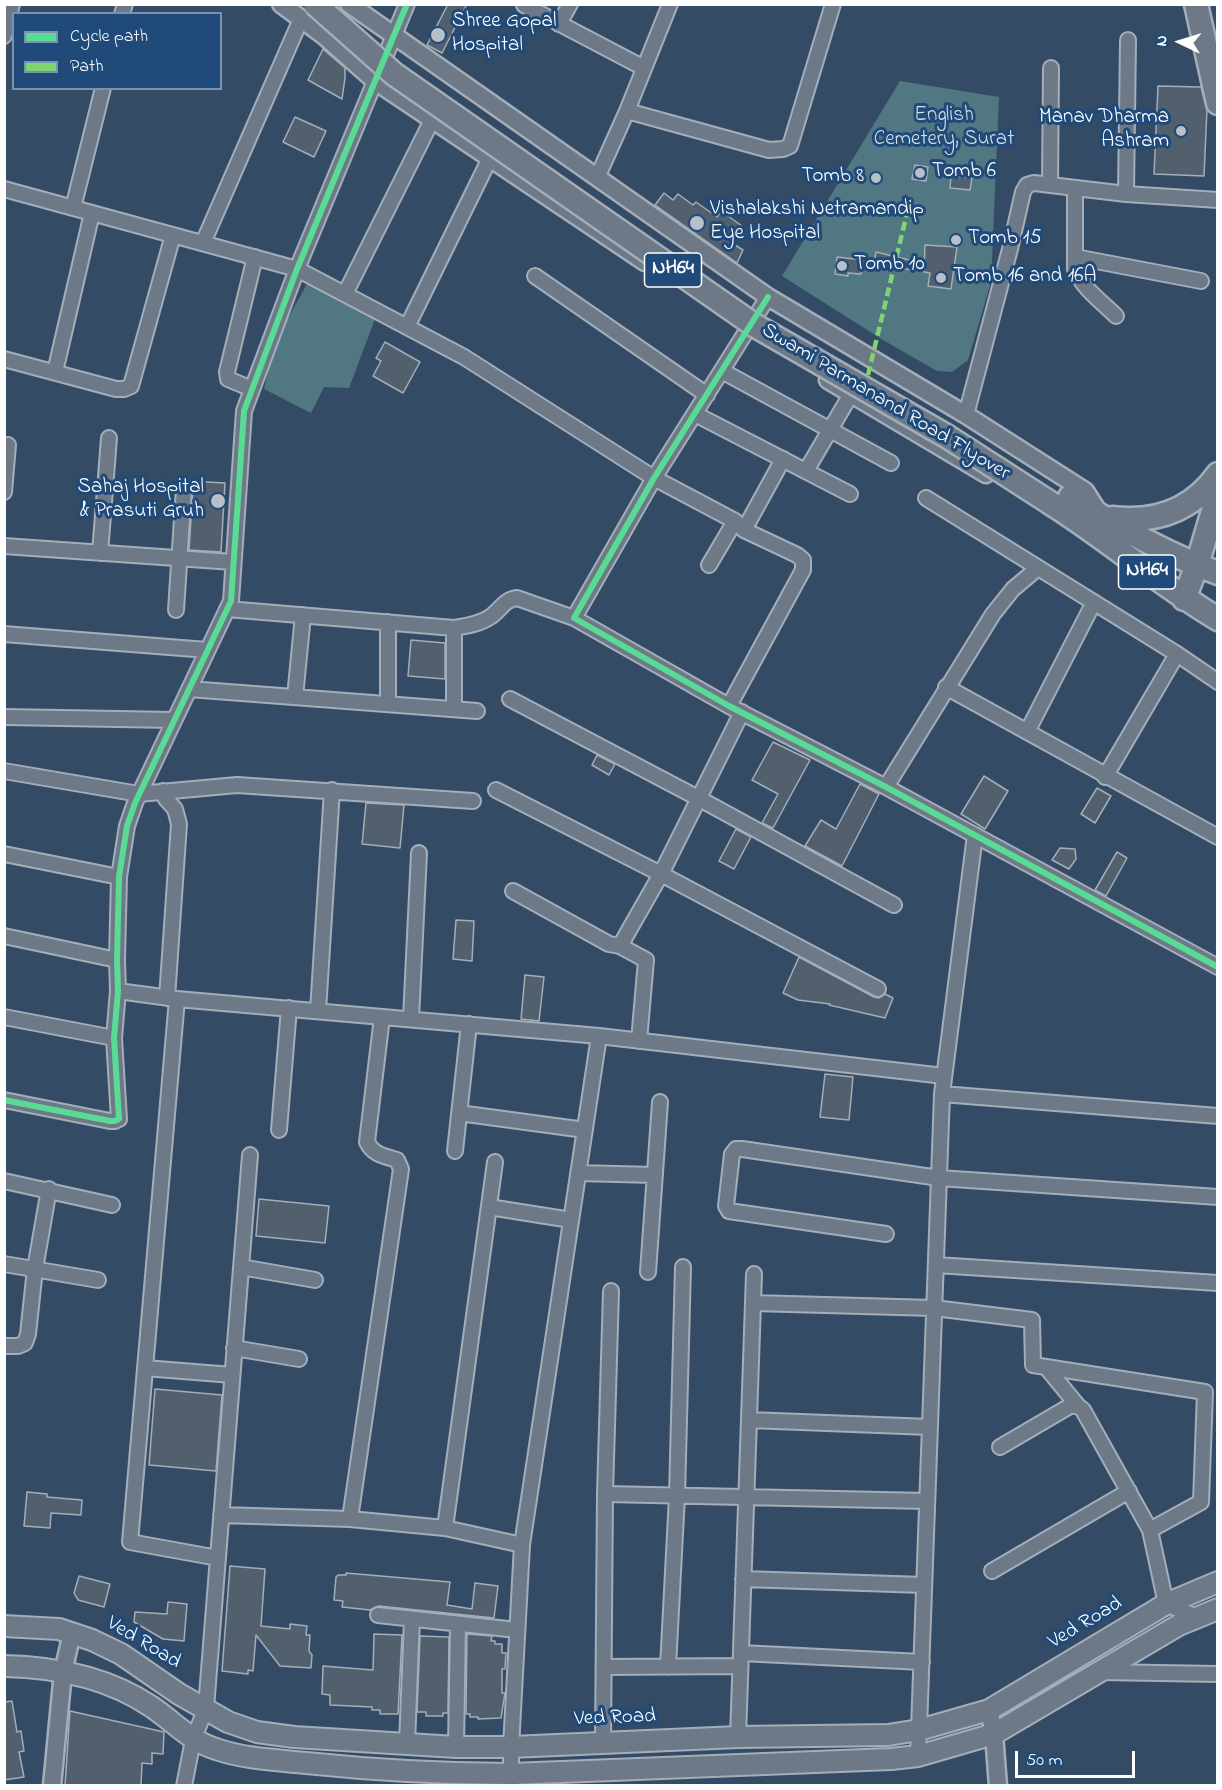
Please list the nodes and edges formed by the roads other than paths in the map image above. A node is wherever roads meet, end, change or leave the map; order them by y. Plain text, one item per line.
1 (12, 4) edge
2 (281, 4) edge
3 (336, 4) edge
4 (350, 4) edge
5 (407, 4) edge
6 (570, 4) edge
7 (670, 4) edge
8 (833, 4) edge
9 (1196, 4) edge
10 (524, 5) edge
11 (308, 12) edge
12 (559, 24) junction
13 (4, 36) edge
14 (393, 37) junction
15 (1128, 40) dead end
16 (644, 68) junction
17 (1051, 68) dead end
18 (375, 81) junction
19 (102, 90) edge
20 (1218, 103) edge
21 (627, 111) junction
22 (432, 120) junction
23 (490, 158) junction
24 (597, 178) junction
25 (1050, 185) junction
26 (1075, 188) junction
27 (5, 192) edge
28 (1126, 194) junction
29 (1218, 200) edge
30 (73, 208) junction
31 (92, 213) junction
32 (172, 235) junction
33 (203, 243) junction
34 (255, 257) junction
35 (1075, 257) junction
36 (297, 269) junction
37 (535, 276) dead end
38 (1201, 281) dead end
39 (345, 294) junction
40 (768, 297) junction
41 (1116, 316) dead end
42 (407, 327) junction
43 (747, 331) junction
44 (4, 358) edge
45 (722, 371) junction
46 (55, 372) junction
47 (252, 389) junction
48 (850, 394) junction
49 (707, 395) junction
50 (695, 414) junction
51 (966, 415) junction
52 (830, 429) junction
53 (108, 438) dead end
54 (8, 445) dead end
55 (783, 459) junction
56 (891, 462) dead end
57 (806, 471) junction
58 (1218, 474) edge
59 (654, 478) junction
60 (184, 488) dead end
61 (4, 492) edge
62 (850, 494) dead end
63 (1218, 494) edge
64 (926, 498) dead end
65 (1060, 500) junction
66 (1090, 519) junction
67 (740, 525) junction
68 (4, 546) edge
69 (100, 553) junction
70 (180, 558) junction
71 (233, 562) junction
72 (709, 565) dead end
73 (1038, 568) junction
74 (1207, 569) edge
75 (1184, 599) junction
76 (1094, 602) junction
77 (227, 609) junction
78 (176, 610) dead end
79 (303, 615) junction
80 (574, 618) junction
81 (1218, 619) edge
82 (388, 622) junction
83 (454, 628) junction
84 (4, 634) edge
85 (207, 650) junction
86 (1177, 654) junction
87 (1218, 682) edge
88 (946, 687) junction
89 (189, 689) junction
90 (295, 697) junction
91 (510, 699) dead end
92 (388, 704) junction
93 (454, 709) junction
94 (736, 709) junction
95 (477, 711) dead end
96 (4, 717) edge
97 (174, 720) junction
98 (1027, 732) junction
99 (4, 771) edge
100 (1105, 777) junction
101 (886, 787) junction
102 (332, 790) junction
103 (496, 790) dead end
104 (163, 791) junction
105 (139, 794) junction
106 (698, 798) junction
107 (473, 801) dead end
108 (975, 835) junction
109 (1218, 837) edge
110 (419, 853) dead end
111 (4, 854) edge
112 (661, 874) junction
113 (119, 877) junction
114 (513, 891) dead end
115 (894, 905) dead end
116 (4, 936) edge
117 (620, 946) junction
118 (117, 960) junction
119 (1217, 966) edge
120 (878, 989) dead end
121 (118, 991) junction
122 (172, 999) junction
123 (289, 1008) junction
124 (318, 1011) junction
125 (4, 1017) edge
126 (382, 1017) junction
127 (411, 1019) junction
128 (469, 1024) junction
129 (599, 1036) junction
130 (114, 1038) junction
131 (639, 1041) junction
132 (944, 1076) junction
133 (942, 1094) junction
134 (4, 1100) edge
135 (660, 1102) dead end
136 (459, 1113) junction
137 (1218, 1116) edge
138 (279, 1130) dead end
139 (585, 1130) junction
140 (455, 1151) dead end
141 (250, 1155) dead end
142 (495, 1162) dead end
143 (578, 1173) junction
144 (655, 1175) junction
145 (939, 1178) junction
146 (4, 1181) edge
147 (49, 1190) junction
148 (1218, 1197) edge
149 (112, 1205) dead end
150 (489, 1206) junction
151 (571, 1220) junction
152 (886, 1234) dead end
153 (4, 1264) edge
154 (936, 1265) junction
155 (241, 1267) junction
156 (683, 1267) dead end
157 (35, 1269) junction
158 (648, 1272) dead end
159 (754, 1274) dead end
160 (98, 1280) dead end
161 (315, 1280) dead end
162 (1218, 1283) edge
163 (611, 1291) dead end
164 (753, 1302) junction
165 (934, 1308) junction
166 (4, 1346) edge
167 (234, 1348) junction
168 (299, 1359) dead end
169 (1046, 1367) junction
170 (145, 1368) junction
171 (232, 1375) junction
172 (1078, 1406) junction
173 (749, 1420) junction
174 (930, 1427) junction
175 (1000, 1447) dead end
176 (1129, 1491) junction
177 (605, 1494) junction
178 (677, 1496) junction
179 (746, 1498) junction
180 (927, 1502) junction
181 (221, 1515) junction
182 (350, 1519) junction
183 (445, 1528) junction
184 (1150, 1530) junction
185 (522, 1545) junction
186 (218, 1558) junction
187 (992, 1571) dead end
188 (743, 1579) junction
189 (1218, 1582) edge
190 (924, 1585) junction
191 (1166, 1604) junction
192 (1218, 1609) edge
193 (378, 1615) dead end
194 (1197, 1617) junction
195 (412, 1619) junction
196 (458, 1624) junction
197 (4, 1626) edge
198 (517, 1630) junction
199 (72, 1634) junction
200 (741, 1660) junction
201 (922, 1662) junction
202 (4, 1666) edge
203 (604, 1667) junction
204 (668, 1667) junction
205 (63, 1672) junction
206 (1100, 1672) junction
207 (1218, 1674) edge
208 (206, 1708) junction
209 (989, 1710) junction
210 (919, 1730) junction
211 (994, 1734) junction
212 (738, 1737) junction
213 (194, 1740) junction
214 (603, 1743) junction
215 (407, 1744) junction
216 (456, 1747) junction
217 (511, 1747) junction
218 (918, 1756) junction
219 (511, 1780) edge
220 (52, 1785) edge
221 (184, 1785) edge
222 (998, 1785) edge

1 - 13 street
2 - 11 street
3 - 65 highway, Swami Parmanand Road Flyover / NH64
4 - 14 street
5 - 14 street
6 - 12 street
7 - 16 street
8 - 21 street
9 - 20 highway
10 - 12 street
11 - 18 street
11 - 33 street
11 - 65 highway, Swami Parmanand Road Flyover / NH64, bridge
12 - 16 street
14 - 18 street
14 - 24 street
15 - 28 street
16 - 21 street
17 - 25 street
18 - 22 street
18 - 36 street
19 - 30 street
21 - 24 street
22 - 23 street
22 - 39 street
23 - 42 street
23 - 43 street
24 - 40 street
25 - 26 street
25 - 51 street
26 - 28 street
26 - 35 street
27 - 30 street
28 - 29 street
30 - 31 street
31 - 32 street
31 - 46 street
32 - 33 street
32 - 46 street
33 - 34 street
34 - 36 street
34 - 47 street
35 - 38 street
35 - 41 street
36 - 39 street
36 - 47 street
37 - 49 street
39 - 42 street
40 - 43 street
40 - 51 street
42 - 59 street
43 - 45 street
43 - 48 street
44 - 46 street
45 - 49 street
45 - 52 street
47 - 71 street
48 - 52 street
48 - 66 street
49 - 50 street
50 - 55 street
50 - 59 street
51 - 66 street
52 - 56 street
52 - 57 street
53 - 69 street
54 - 61 street
55 - 57 street
55 - 67 street
57 - 62 street
58 - 66 highway
59 - 67 street
59 - 80 street
60 - 70 street
63 - 74 highway, NH64
64 - 73 street
65 - 66 highway, Swami Parmanand Road Flyover / NH64
66 - 74 highway, NH64
66 - 75 highway, NH64
67 - 72 street
67 - 94 street
68 - 69 street
69 - 70 street
70 - 71 street
70 - 78 street
71 - 77 street
73 - 76 street
73 - 88 street
74 - 75 highway, NH64
75 - 81 highway, NH64
76 - 86 street
76 - 98 street
77 - 79 street
77 - 85 street
79 - 82 street
79 - 90 street
80 - 83 street
80 - 94 street
82 - 83 street
82 - 92 street
83 - 93 street
84 - 85 street
85 - 89 street
86 - 87 street
86 - 100 street
88 - 98 street
88 - 101 street
89 - 90 street
89 - 97 street
90 - 92 street
91 - 106 street
92 - 93 street
93 - 95 street
94 - 101 street
94 - 106 street
96 - 97 street
97 - 105 street
98 - 100 street
99 - 105 street
100 - 109 street
101 - 108 street
102 - 104 street
102 - 107 street
102 - 124 street
103 - 112 street
104 - 105 street
104 - 122 street
105 - 113 street
106 - 112 street
106 - 115 street
108 - 119 street
108 - 132 street
110 - 127 street
111 - 113 street
112 - 117 street
112 - 120 street
113 - 118 street
114 - 117 street
116 - 118 street
117 - 131 street
118 - 121 street
121 - 122 street
121 - 130 street
122 - 123 street
122 - 170 street
123 - 124 street
123 - 138 street
124 - 126 street
125 - 130 street
126 - 127 street
126 - 182 street
127 - 128 street
128 - 129 street
128 - 136 street
129 - 131 street
129 - 139 street
130 - 134 street
131 - 132 street
132 - 133 street
133 - 137 street
133 - 145 street
135 - 144 street
136 - 139 street
136 - 140 street
139 - 143 street
141 - 155 street
142 - 150 street
143 - 144 street
143 - 151 street
144 - 158 street
145 - 148 street
145 - 152 street
145 - 154 street
146 - 147 street
147 - 149 street
147 - 157 street
150 - 151 street
150 - 183 street
151 - 185 street
153 - 157 street
154 - 162 street
154 - 165 street
155 - 161 street
155 - 167 street
156 - 178 street
157 - 160 street
157 - 166 street
159 - 164 street
163 - 177 street
164 - 165 street
164 - 173 street
165 - 169 street
165 - 174 street
167 - 168 street
167 - 171 street
169 - 172 street
169 - 184 street
170 - 171 street
170 - 186 street
171 - 181 street
172 - 175 street
172 - 176 street
173 - 174 street
173 - 179 street
174 - 180 street
176 - 184 street
176 - 187 street
177 - 178 street
177 - 203 street
178 - 179 street
178 - 204 street
179 - 180 street
179 - 188 street
180 - 190 street
181 - 182 street
181 - 186 street
182 - 183 street
183 - 185 street
184 - 191 street
185 - 198 street
186 - 208 street
188 - 190 street
188 - 200 street
189 - 191 main road, Ved Road
190 - 201 street
191 - 194 street
191 - 209 main road, Ved Road
192 - 194 main road
193 - 195 street
194 - 206 main road
195 - 196 street
195 - 215 street
196 - 198 street
196 - 216 street
197 - 199 main road, Ved Road
198 - 217 street
199 - 205 street
199 - 208 main road, Ved Road
200 - 201 street
200 - 204 street
200 - 212 street
201 - 210 street
202 - 205 main road
203 - 204 street
203 - 214 street
205 - 213 main road
205 - 220 street
206 - 207 street
206 - 211 main road
208 - 213 street
208 - 215 main road, Ved Road
209 - 210 main road, Ved Road
209 - 211 street
210 - 212 main road, Ved Road
210 - 218 street
211 - 218 main road
211 - 222 street
212 - 214 main road, Ved Road
213 - 219 main road
213 - 221 street
214 - 217 main road, Ved Road
215 - 216 main road, Ved Road
216 - 217 main road, Ved Road
217 - 219 street
218 - 219 main road

